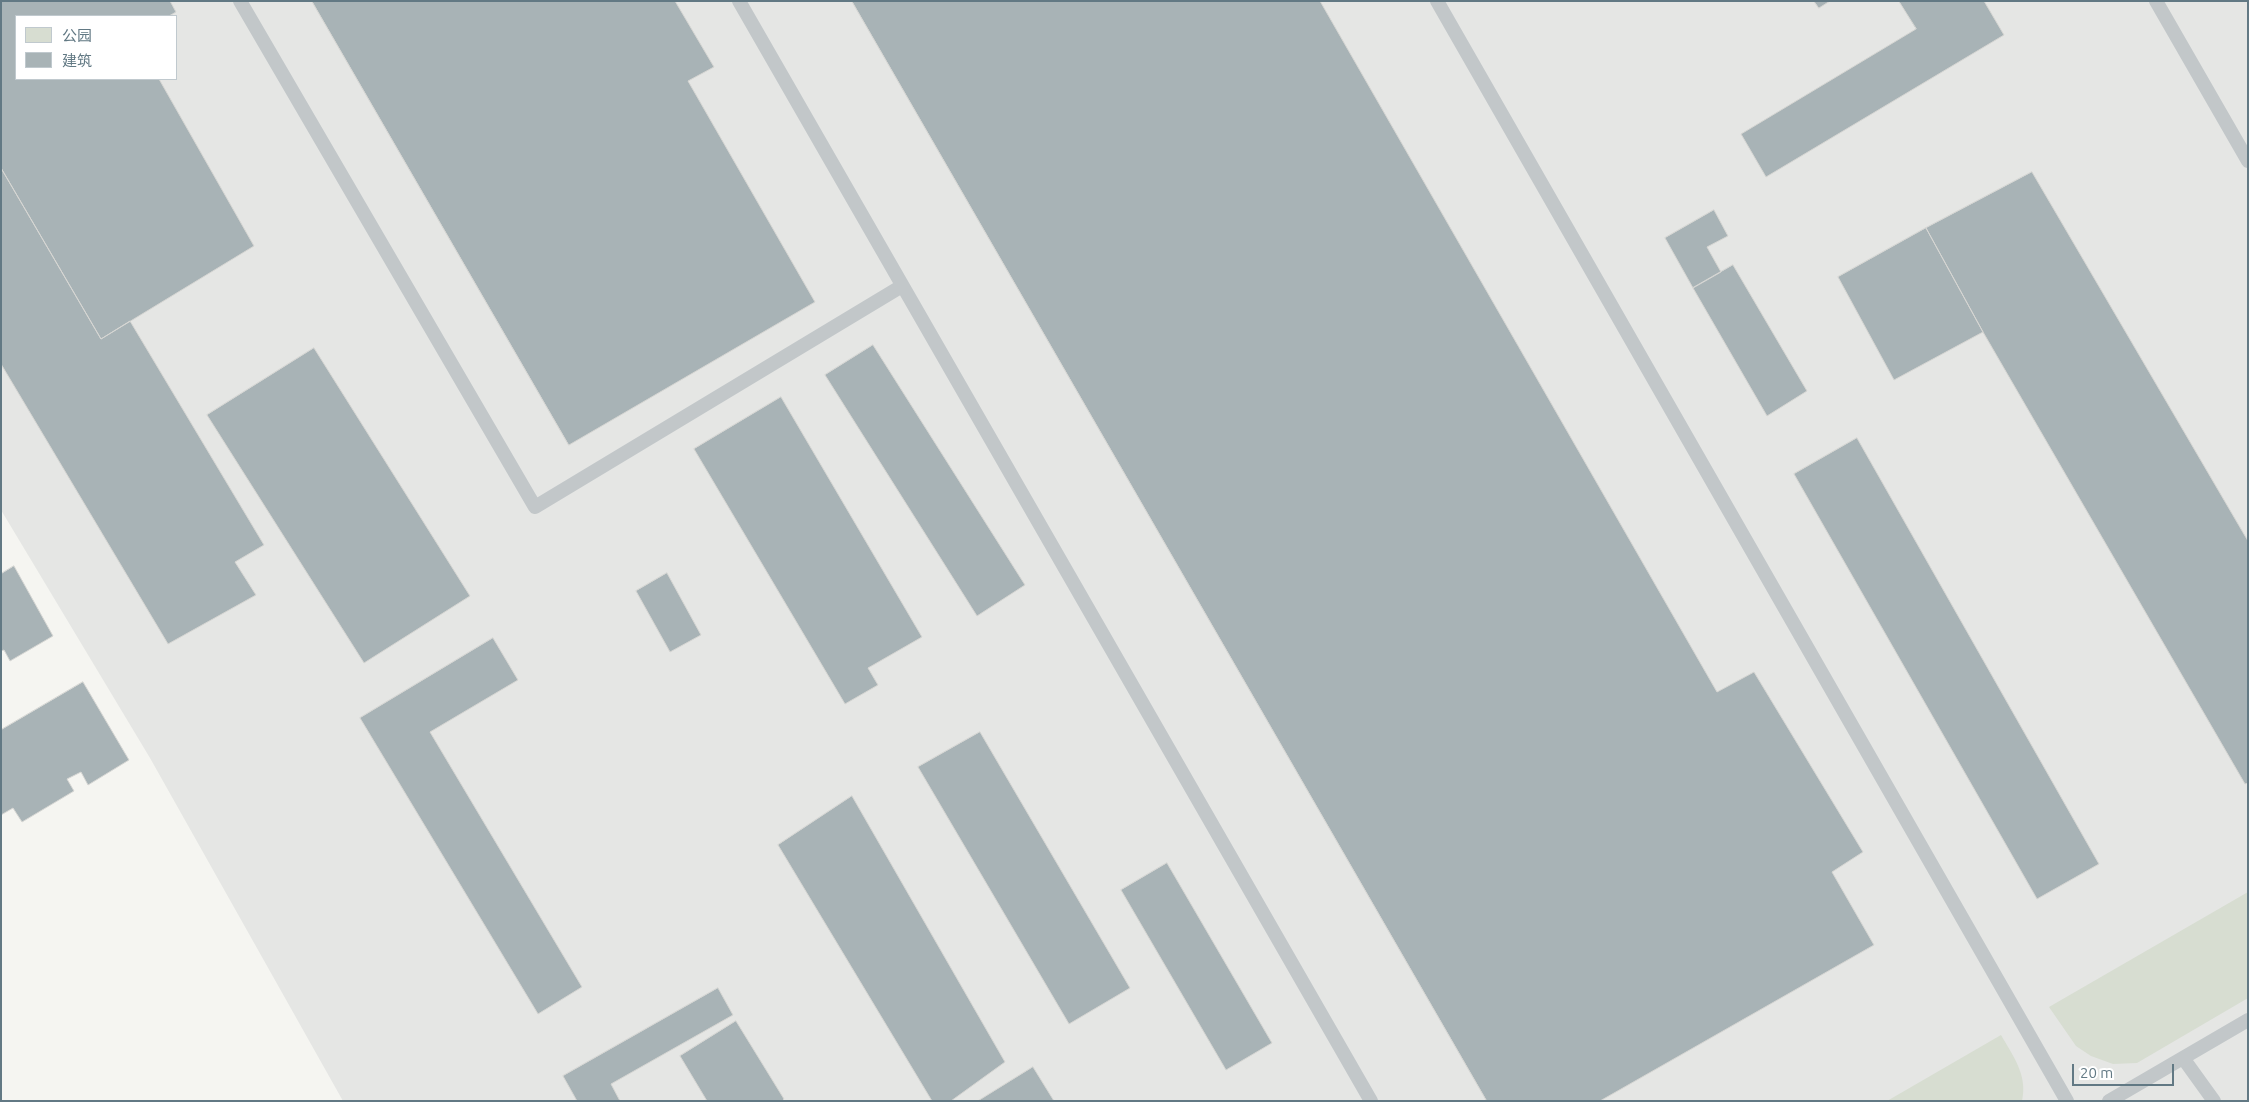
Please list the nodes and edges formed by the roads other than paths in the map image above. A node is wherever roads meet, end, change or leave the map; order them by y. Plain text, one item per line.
1 (240, 1) edge
2 (739, 1) edge
3 (1436, 1) edge
4 (2156, 1) edge
5 (2248, 161) edge
6 (902, 286) junction
7 (2248, 1020) edge
8 (2183, 1058) junction
9 (1371, 1101) edge
10 (2067, 1101) edge
11 (2109, 1101) edge
12 (2214, 1101) edge

1 - 6 lane
2 - 6 lane
3 - 10 lane
4 - 5 lane
6 - 9 lane
7 - 8 lane
8 - 11 lane
8 - 12 lane

